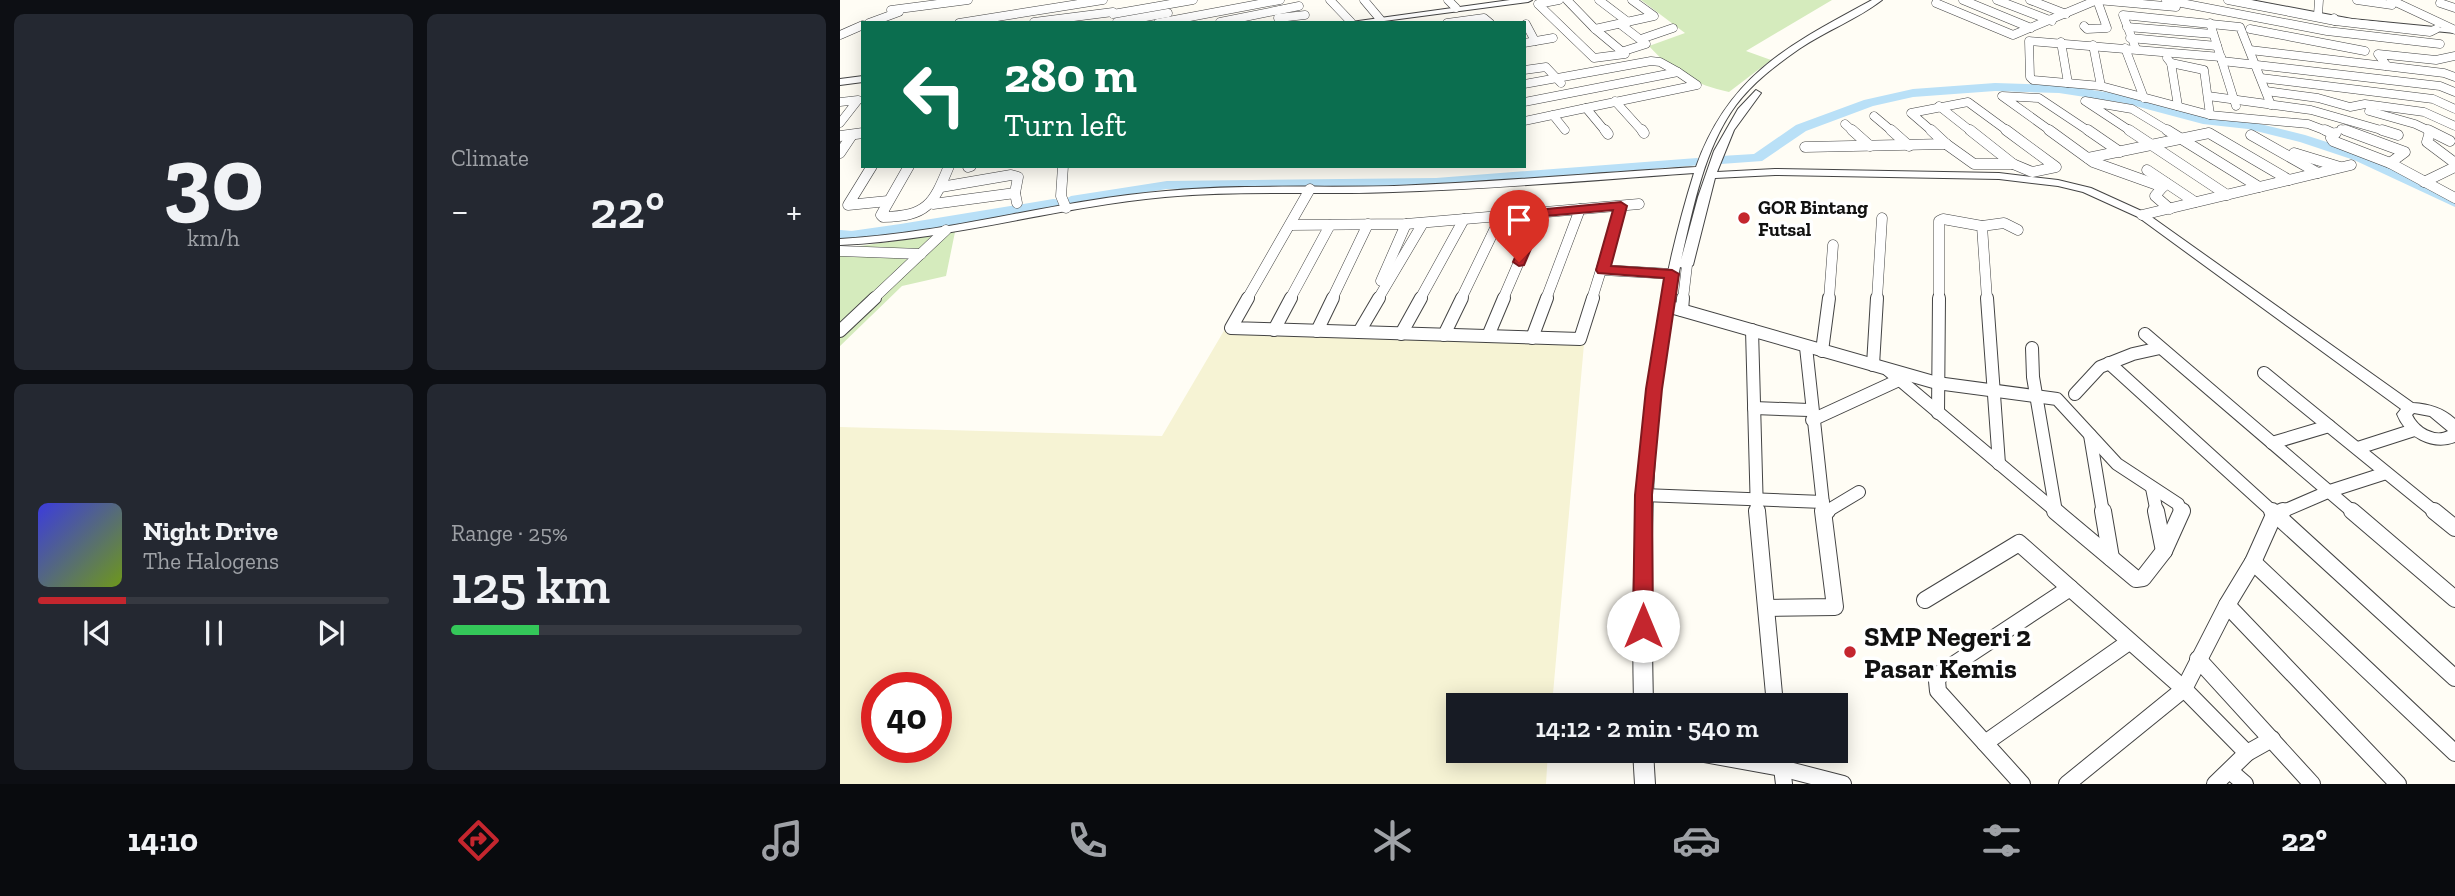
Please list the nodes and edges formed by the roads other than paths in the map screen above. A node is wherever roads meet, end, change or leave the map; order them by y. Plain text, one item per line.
1 (916, 0) edge
2 (968, 0) edge
3 (1039, 0) edge
4 (1103, 0) edge
5 (1150, 0) edge
6 (1194, 0) edge
7 (1236, 0) edge
8 (1280, 0) edge
9 (1330, 0) edge
10 (1364, 0) edge
11 (1448, 0) edge
12 (1528, 0) edge
13 (1559, 0) edge
14 (1567, 0) edge
15 (1599, 0) edge
16 (1632, 0) edge
17 (1878, 0) edge
18 (1891, 0) edge
19 (1956, 0) edge
20 (1963, 0) edge
21 (1997, 0) edge
22 (2030, 0) edge
23 (2097, 0) edge
24 (2166, 0) edge
25 (2228, 0) edge
26 (2239, 0) edge
27 (2265, 0) edge
28 (2319, 0) edge
29 (2357, 0) edge
30 (2411, 0) edge
31 (2374, 1) edge
32 (2392, 2) edge
33 (1297, 3) edge
34 (2440, 3) dead end
35 (1456, 8) junction
36 (2455, 8) edge
37 (1210, 9) junction
38 (891, 10) dead end
39 (2216, 10) junction
40 (2287, 10) junction
41 (907, 11) junction
42 (1036, 11) junction
43 (2318, 12) junction
44 (1114, 14) edge
45 (2066, 14) junction
46 (2444, 14) dead end
47 (1305, 15) junction
48 (2100, 16) dead end
49 (2334, 19) junction
50 (875, 21) edge
51 (972, 21) edge
52 (989, 21) edge
53 (1034, 21) edge
54 (1044, 21) edge
55 (1094, 21) edge
56 (1165, 21) edge
57 (1219, 21) edge
58 (1224, 21) edge
59 (1260, 21) edge
60 (1312, 21) edge
61 (1347, 21) edge
62 (1370, 21) edge
63 (1468, 21) edge
64 (1488, 21) edge
65 (2052, 22) junction
66 (1623, 23) junction
67 (2210, 23) junction
68 (1526, 24) edge
69 (861, 26) edge
70 (1838, 26) junction
71 (1673, 27) dead end
72 (2127, 27) junction
73 (2302, 27) junction
74 (2031, 28) junction
75 (2453, 28) edge
76 (1595, 29) junction
77 (2250, 29) dead end
78 (2213, 34) junction
79 (840, 35) edge
80 (1553, 38) dead end
81 (2130, 38) junction
82 (1641, 39) junction
83 (2301, 39) junction
84 (1535, 41) junction
85 (2061, 42) junction
86 (1526, 43) edge
87 (2440, 44) dead end
88 (2092, 46) junction
89 (2217, 46) junction
90 (2125, 48) junction
91 (2136, 49) junction
92 (1624, 51) junction
93 (2365, 51) dead end
94 (2163, 52) junction
95 (2455, 56) edge
96 (2252, 57) junction
97 (2314, 57) junction
98 (2221, 58) junction
99 (2171, 63) junction
100 (2387, 66) junction
101 (1526, 70) edge
102 (2319, 71) junction
103 (1678, 72) junction
104 (2453, 75) edge
105 (2260, 78) junction
106 (861, 79) edge
107 (1558, 79) junction
108 (840, 82) edge
109 (2068, 83) junction
110 (1526, 84) edge
111 (2101, 86) junction
112 (2329, 86) junction
113 (2440, 86) junction
114 (2266, 91) junction
115 (2455, 92) edge
116 (1571, 93) junction
117 (2208, 96) junction
118 (2144, 98) junction
119 (860, 99) edge
120 (2433, 99) junction
121 (2234, 100) junction
122 (1615, 101) junction
123 (840, 102) edge
124 (1526, 102) edge
125 (1739, 103) junction
126 (2272, 105) junction
127 (1940, 106) junction
128 (2178, 106) junction
129 (2357, 107) junction
130 (1586, 108) junction
131 (2455, 109) edge
132 (2424, 111) junction
133 (1553, 115) junction
134 (2210, 115) junction
135 (1874, 116) dead end
136 (2242, 117) junction
137 (1526, 121) edge
138 (840, 123) edge
139 (1845, 124) dead end
140 (2415, 124) junction
141 (2455, 126) edge
142 (2339, 128) junction
143 (1565, 130) dead end
144 (2430, 132) junction
145 (1644, 133) dead end
146 (1855, 133) junction
147 (858, 134) edge
148 (1608, 134) dead end
149 (2250, 135) dead end
150 (2398, 135) dead end
151 (840, 136) edge
152 (2180, 139) junction
153 (2453, 141) edge
154 (1946, 144) junction
155 (2150, 145) junction
156 (2269, 145) junction
157 (1870, 146) junction
158 (1909, 146) junction
159 (2432, 146) junction
160 (1831, 147) junction
161 (1805, 148) dead end
162 (2120, 152) junction
163 (840, 153) edge
164 (2088, 158) junction
165 (2390, 163) junction
166 (2013, 164) junction
167 (2351, 165) dead end
168 (2455, 165) edge
169 (2161, 167) dead end
170 (2340, 167) junction
171 (871, 168) edge
172 (908, 168) edge
173 (948, 168) edge
174 (1063, 168) edge
175 (1699, 170) junction
176 (2147, 170) junction
177 (1996, 171) junction
178 (2318, 173) junction
179 (2128, 174) junction
180 (1711, 176) junction
181 (2289, 180) junction
182 (2424, 182) junction
183 (2165, 185) junction
184 (941, 187) junction
185 (2259, 187) junction
186 (1310, 189) junction
187 (2227, 195) junction
188 (2455, 198) edge
189 (888, 201) junction
190 (2195, 202) junction
191 (1639, 204) dead end
192 (1621, 206) junction
193 (930, 207) junction
194 (1066, 208) junction
195 (1580, 209) junction
196 (2170, 209) junction
197 (1540, 213) junction
198 (2142, 215) junction
199 (1501, 216) junction
200 (1882, 218) dead end
201 (1464, 219) junction
202 (1423, 223) junction
203 (1368, 224) junction
204 (1406, 224) junction
205 (1290, 225) junction
206 (1330, 225) junction
207 (1982, 226) junction
208 (946, 230) junction
209 (2018, 230) dead end
210 (840, 242) edge
211 (1833, 245) dead end
212 (840, 251) edge
213 (921, 254) junction
214 (1687, 265) junction
215 (1673, 268) junction
216 (1603, 270) junction
217 (1674, 308) junction
218 (1274, 330) junction
219 (1752, 330) junction
220 (840, 331) edge
221 (1317, 331) junction
222 (1359, 332) junction
223 (1401, 334) junction
224 (2145, 334) dead end
225 (1444, 335) junction
226 (1488, 337) junction
227 (1532, 338) junction
228 (1807, 347) junction
229 (2032, 348) dead end
230 (2161, 348) junction
231 (1822, 351) junction
232 (2109, 363) junction
233 (1873, 366) junction
234 (2263, 373) dead end
235 (1893, 375) junction
236 (1937, 383) junction
237 (1992, 391) junction
238 (2076, 394) dead end
239 (2038, 396) junction
240 (1754, 408) junction
241 (2410, 408) junction
242 (1938, 413) junction
243 (1811, 415) junction
244 (2450, 416) edge
245 (2329, 426) junction
246 (2414, 429) junction
247 (2090, 435) junction
248 (2454, 436) edge
249 (2272, 443) junction
250 (2358, 448) junction
251 (1999, 464) junction
252 (2386, 473) junction
253 (2152, 488) junction
254 (2330, 491) junction
255 (1859, 492) dead end
256 (1643, 495) junction
257 (1756, 497) junction
258 (1824, 507) junction
259 (2056, 512) junction
260 (2274, 515) junction
261 (2455, 527) edge
262 (2164, 551) junction
263 (2111, 558) junction
264 (2253, 562) junction
265 (2070, 588) junction
266 (2455, 599) edge
267 (1924, 600) dead end
268 (2227, 604) junction
269 (1767, 608) junction
270 (2129, 642) junction
271 (2199, 659) junction
272 (2455, 678) edge
273 (2184, 688) junction
274 (1643, 693) edge
275 (1774, 693) edge
276 (2272, 739) junction
277 (1985, 743) junction
278 (2247, 753) junction
279 (2455, 753) edge
280 (1644, 763) edge
281 (1754, 763) edge
282 (1782, 768) edge
283 (2230, 771) junction
284 (1645, 784) edge
285 (1843, 784) edge
286 (2022, 784) edge
287 (2067, 784) edge
288 (2215, 784) edge
289 (2245, 784) edge
290 (2312, 784) edge
291 (2398, 784) edge

1 - 41 street
2 - 41 street
3 - 42 street
4 - 42 street
5 - 44 street
6 - 44 street
7 - 37 street
8 - 37 street
9 - 61 street
10 - 62 street
11 - 35 street
12 - 35 street
13 - 92 street
14 - 76 street
15 - 66 street
16 - 66 street
17 - 70 street
18 - 70 street
19 - 74 street
20 - 74 street
21 - 65 street
22 - 45 street
23 - 39 street
23 - 45 street
23 - 48 street
24 - 39 street
25 - 40 street
26 - 40 street
27 - 43 street
28 - 43 street
29 - 31 street
30 - 46 street
31 - 32 street
32 - 75 street
33 - 47 street
33 - 58 street
34 - 36 street
35 - 62 street
37 - 44 street
37 - 56 street
37 - 57 street
38 - 41 street
39 - 73 street
40 - 43 street
40 - 49 street
41 - 50 street
42 - 51 street
42 - 52 street
42 - 53 street
43 - 49 street
43 - 75 street
44 - 54 street
44 - 55 street
45 - 65 street
47 - 59 street
47 - 60 street
49 - 75 street
63 - 64 street
65 - 74 street
66 - 76 street
66 - 82 street
67 - 72 street
67 - 78 street
67 - 96 street
68 - 84 street
69 - 79 street
70 - 125 street
71 - 82 street
72 - 78 street
72 - 81 street
73 - 83 street
73 - 87 street
76 - 92 street
77 - 83 street
78 - 89 street
80 - 84 street
81 - 89 street
81 - 91 street
82 - 92 street
83 - 93 street
84 - 86 street
85 - 88 street
85 - 109 street
85 - 109 street
88 - 90 street
88 - 111 street
89 - 98 street
90 - 91 street
90 - 118 street
91 - 94 street
94 - 98 street
94 - 99 street
95 - 100 street
96 - 97 street
96 - 98 street
96 - 102 street
96 - 105 street
97 - 100 street
97 - 102 street
98 - 121 street
99 - 117 street
99 - 128 street
100 - 104 street
101 - 107 street
102 - 112 street
102 - 113 street
103 - 107 street
103 - 116 street
103 - 122 street
104 - 113 street
105 - 112 street
105 - 114 street
106 - 108 street
107 - 110 street
107 - 116 street
109 - 111 street
111 - 118 street
112 - 120 street
113 - 115 street
113 - 120 street
114 - 126 street
114 - 129 street
116 - 124 street
117 - 121 street
117 - 134 street
118 - 128 street
119 - 123 street
119 - 138 street
120 - 131 street
120 - 132 street
121 - 126 street
121 - 136 street
122 - 130 street
122 - 145 street
125 - 175 street
125 - 180 street
126 - 142 street
127 - 154 street
127 - 166 street
127 - 166 street
128 - 134 street
129 - 132 street
129 - 140 street
130 - 133 street
130 - 148 street
132 - 140 street
132 - 141 street
133 - 137 street
133 - 143 street
134 - 136 street
135 - 158 street
136 - 142 street
139 - 146 street
140 - 144 street
142 - 150 street
142 - 165 street
142 - 165 street
144 - 153 street
144 - 159 street
146 - 157 street
146 - 160 street
147 - 151 street
147 - 163 street
149 - 156 street
152 - 155 street
152 - 155 street
152 - 181 street
152 - 185 street
153 - 159 street
154 - 158 street
154 - 177 street
155 - 162 street
155 - 187 street
156 - 170 street
156 - 178 street
157 - 158 street
157 - 160 street
159 - 168 street
160 - 161 street
162 - 164 street
162 - 164 street
164 - 179 street
165 - 182 street
166 - 177 street
167 - 170 street
168 - 182 street
169 - 176 street
170 - 178 street
171 - 189 street
172 - 189 street
173 - 184 street
174 - 194 street
175 - 186 street
175 - 215 street
176 - 179 street
176 - 183 street
177 - 180 street
177 - 198 street
178 - 181 street
179 - 183 street
180 - 214 street
181 - 185 street
182 - 188 street
183 - 190 street
183 - 196 street
184 - 193 street
184 - 193 street
185 - 187 street
186 - 194 street
186 - 205 street
187 - 190 street
189 - 193 street
190 - 196 street
191 - 192 street
192 - 195 street
192 - 216 street
194 - 208 street
195 - 197 street
195 - 227 street
196 - 198 street
197 - 199 street
197 - 226 street
198 - 241 street
199 - 201 street
199 - 225 street
200 - 233 street
201 - 202 street
201 - 223 street
202 - 204 street
202 - 222 street
203 - 204 street
203 - 206 street
203 - 221 street
204 - 222 street
205 - 206 street
205 - 218 street
206 - 218 street
207 - 209 street
207 - 236 street
207 - 237 street
208 - 210 street
208 - 213 street
211 - 231 street
212 - 213 street
213 - 220 street
214 - 215 street
214 - 217 street
215 - 216 street
215 - 217 street
216 - 227 street
217 - 219 street
217 - 256 street
218 - 221 street
219 - 228 street
219 - 240 street
221 - 222 street
222 - 223 street
223 - 225 street
224 - 230 street
225 - 226 street
226 - 227 street
228 - 231 street
228 - 243 street
229 - 239 street
230 - 232 street
230 - 249 street
231 - 233 street
232 - 238 street
232 - 260 street
233 - 235 street
234 - 245 street
235 - 236 street
235 - 242 street
235 - 243 street
236 - 237 street
236 - 242 street
237 - 239 street
237 - 251 street
239 - 247 street
239 - 259 street
240 - 243 street
240 - 257 street
241 - 244 street
241 - 246 street
242 - 251 street
243 - 258 street
244 - 248 street
245 - 249 street
245 - 250 street
246 - 248 street
246 - 250 street
247 - 253 street
247 - 263 street
249 - 254 street
250 - 252 street
251 - 259 street
252 - 254 street
252 - 261 street
253 - 262 street
253 - 262 street
254 - 260 street
254 - 266 street
255 - 258 street
256 - 257 street
256 - 274 street
257 - 258 street
257 - 269 street
258 - 269 street
259 - 263 street
260 - 264 street
260 - 272 street
262 - 263 street
264 - 268 street
264 - 279 street
265 - 267 street
265 - 270 street
265 - 277 street
268 - 271 street
268 - 291 street
269 - 275 street
270 - 273 street
270 - 277 street
271 - 273 street
271 - 276 street
273 - 278 street
273 - 287 street
276 - 278 street
276 - 290 street
277 - 286 street
278 - 283 street
280 - 284 street
281 - 282 street
282 - 285 street
283 - 288 street
283 - 289 street

